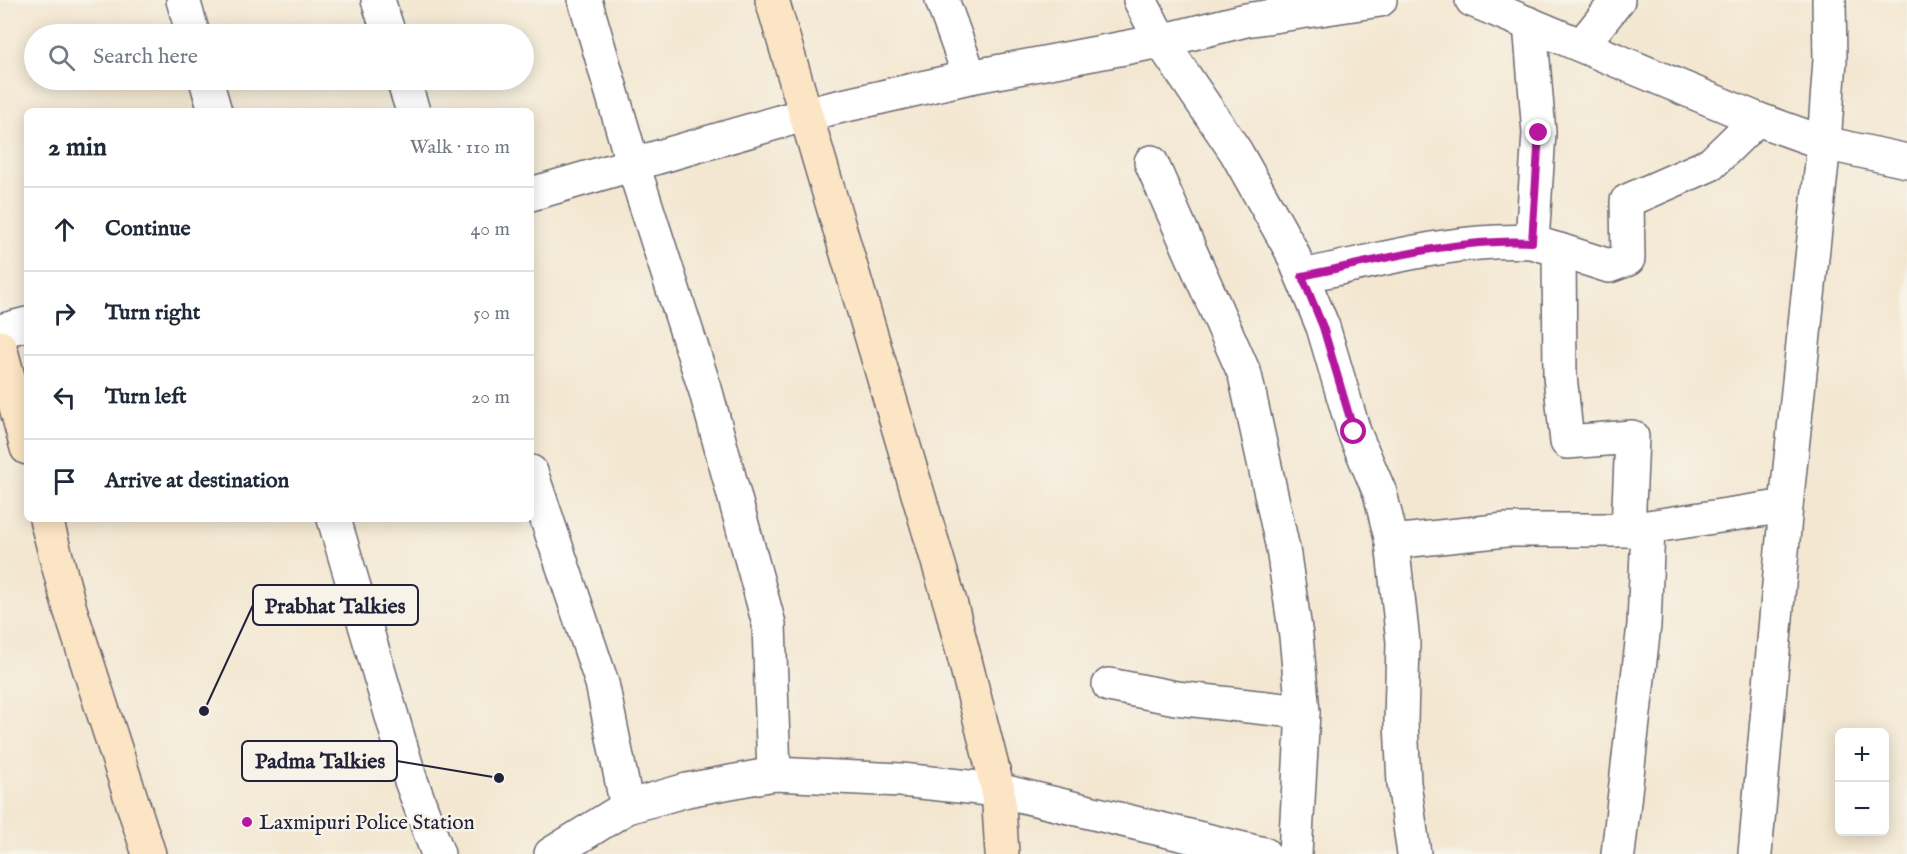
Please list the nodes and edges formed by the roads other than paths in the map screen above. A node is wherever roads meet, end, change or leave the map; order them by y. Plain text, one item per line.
1 (183, 0) edge
2 (378, 0) edge
3 (585, 0) edge
4 (772, 0) edge
5 (942, 0) edge
6 (1140, 0) edge
7 (1380, 0) edge
8 (1472, 0) edge
9 (1618, 0) edge
10 (1829, 0) edge
11 (1244, 10) edge
12 (190, 24) edge
13 (386, 24) edge
14 (1530, 24) junction
15 (1161, 41) junction
16 (1582, 45) junction
17 (970, 77) junction
18 (209, 90) edge
19 (406, 90) edge
20 (213, 108) edge
21 (412, 108) edge
22 (807, 114) junction
23 (1757, 119) junction
24 (1824, 143) junction
25 (1907, 161) edge
26 (1151, 162) dead end
27 (633, 165) junction
28 (534, 193) edge
29 (1545, 246) junction
30 (1302, 276) junction
31 (24, 325) edge
32 (0, 331) edge
33 (0, 347) edge
34 (24, 437) edge
35 (534, 481) edge
36 (1786, 506) junction
37 (47, 522) edge
38 (334, 522) edge
39 (1638, 529) junction
40 (1392, 542) junction
41 (1109, 685) dead end
42 (1303, 712) junction
43 (774, 774) junction
44 (998, 789) junction
45 (627, 807) junction
46 (148, 854) edge
47 (438, 854) edge
48 (551, 854) edge
49 (1002, 854) edge
50 (1264, 854) edge
51 (1295, 854) edge
52 (1414, 854) edge
53 (1618, 854) edge
54 (1755, 854) edge

1 - 12 street
2 - 13 street
3 - 27 street
4 - 22 street
5 - 17 street
6 - 15 street
7 - 11 street
8 - 14 street
9 - 16 street
10 - 24 street
11 - 15 street
14 - 16 street
14 - 29 street
15 - 17 street
15 - 30 street
16 - 23 street
17 - 22 street
18 - 20 street
19 - 21 street
22 - 27 street
22 - 44 street
23 - 24 street
23 - 29 street
24 - 25 street
24 - 36 street
26 - 42 street
27 - 28 street
27 - 43 street
29 - 30 street
29 - 39 street
30 - 40 street
31 - 32 street
33 - 34 street
35 - 45 street
36 - 39 street
36 - 54 street
37 - 46 street
38 - 47 street
39 - 40 street
39 - 53 street
40 - 52 street
41 - 42 street
42 - 51 street
43 - 44 street
43 - 45 street
44 - 49 street
44 - 50 street
45 - 48 street

